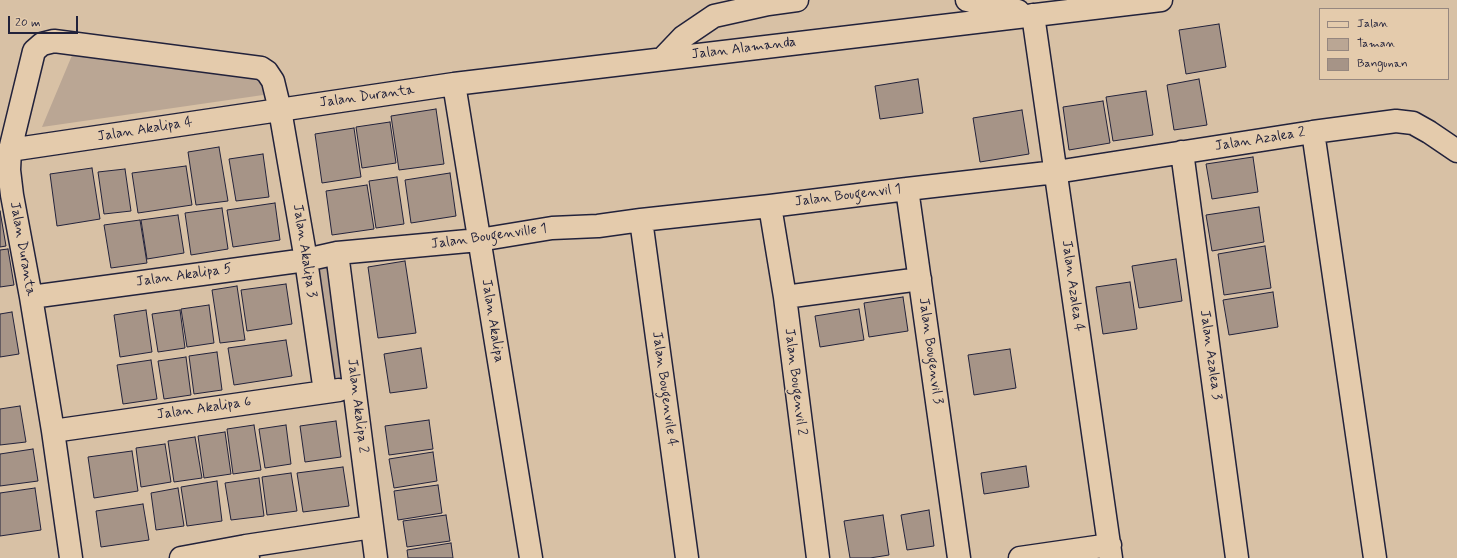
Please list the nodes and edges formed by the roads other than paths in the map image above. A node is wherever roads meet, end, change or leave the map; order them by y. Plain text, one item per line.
1 (797, 0) edge
2 (967, 0) edge
3 (1161, 0) edge
4 (1033, 15) junction
5 (663, 58) junction
6 (261, 68) joint
7 (454, 84) junction
8 (280, 110) junction
9 (1313, 132) junction
10 (10, 150) junction
11 (1182, 152) junction
12 (1456, 157) edge
13 (1056, 172) junction
14 (907, 189) junction
15 (770, 206) junction
16 (640, 220) junction
17 (479, 240) junction
18 (337, 254) junction
19 (306, 260) junction
20 (920, 279) junction
21 (31, 297) junction
22 (784, 297) junction
23 (355, 389) junction
24 (325, 392) junction
25 (53, 430) junction
26 (372, 527) junction
27 (247, 552) edge
28 (1110, 552) edge
29 (71, 558) edge
30 (181, 558) edge
31 (376, 558) edge
32 (531, 558) edge
33 (687, 558) edge
34 (818, 558) edge
35 (959, 558) edge
36 (1020, 558) edge
37 (1237, 558) edge
38 (1375, 558) edge

1 - 5 street
2 - 4 street
3 - 4 street, Jalan Alamanda
4 - 5 street, Jalan Alamanda
4 - 13 street, Jalan Azalea 4
5 - 7 street, Jalan Alamanda
6 - 8 street, Jalan Akalipa 3
6 - 10 street, Jalan Duranta
7 - 8 street, Jalan Duranta
7 - 17 street, Jalan Akalipa
8 - 10 street, Jalan Akalipa 4
8 - 19 street, Jalan Akalipa 3
9 - 11 street, Jalan Azalea 2
9 - 12 street, Jalan Azalea 2
9 - 38 street
10 - 21 street, Jalan Duranta
11 - 13 street, Jalan Azalea 2
11 - 37 street, Jalan Azalea 3
13 - 14 street, Jalan Bougenvil 1
13 - 28 street, Jalan Azalea 4
14 - 15 street, Jalan Bougenvil 1
14 - 20 street
15 - 16 street, Jalan Bougenvil 1
15 - 22 street, Jalan Bougenvil 2
16 - 17 street, Jalan Bougenville 1
16 - 33 street, Jalan Bougenvile 4
17 - 18 street, Jalan Bougenville 1
17 - 32 street, Jalan Akalipa
18 - 19 street, Jalan Akalipa 5
18 - 23 street, Jalan Akalipa 2
19 - 21 street, Jalan Akalipa 5
19 - 24 street, Jalan Akalipa 3
20 - 22 street, Jalan Bougenvil 3
20 - 35 street, Jalan Bougenvil 3
21 - 25 street, Jalan Duranta
22 - 34 street, Jalan Bougenvil 2
23 - 24 street, Jalan Akalipa 6
23 - 26 street, Jalan Akalipa 2
24 - 25 street, Jalan Akalipa 6
25 - 29 street, Jalan Duranta
26 - 27 street
26 - 31 street, Jalan Akalipa 2
27 - 30 street
28 - 36 street

